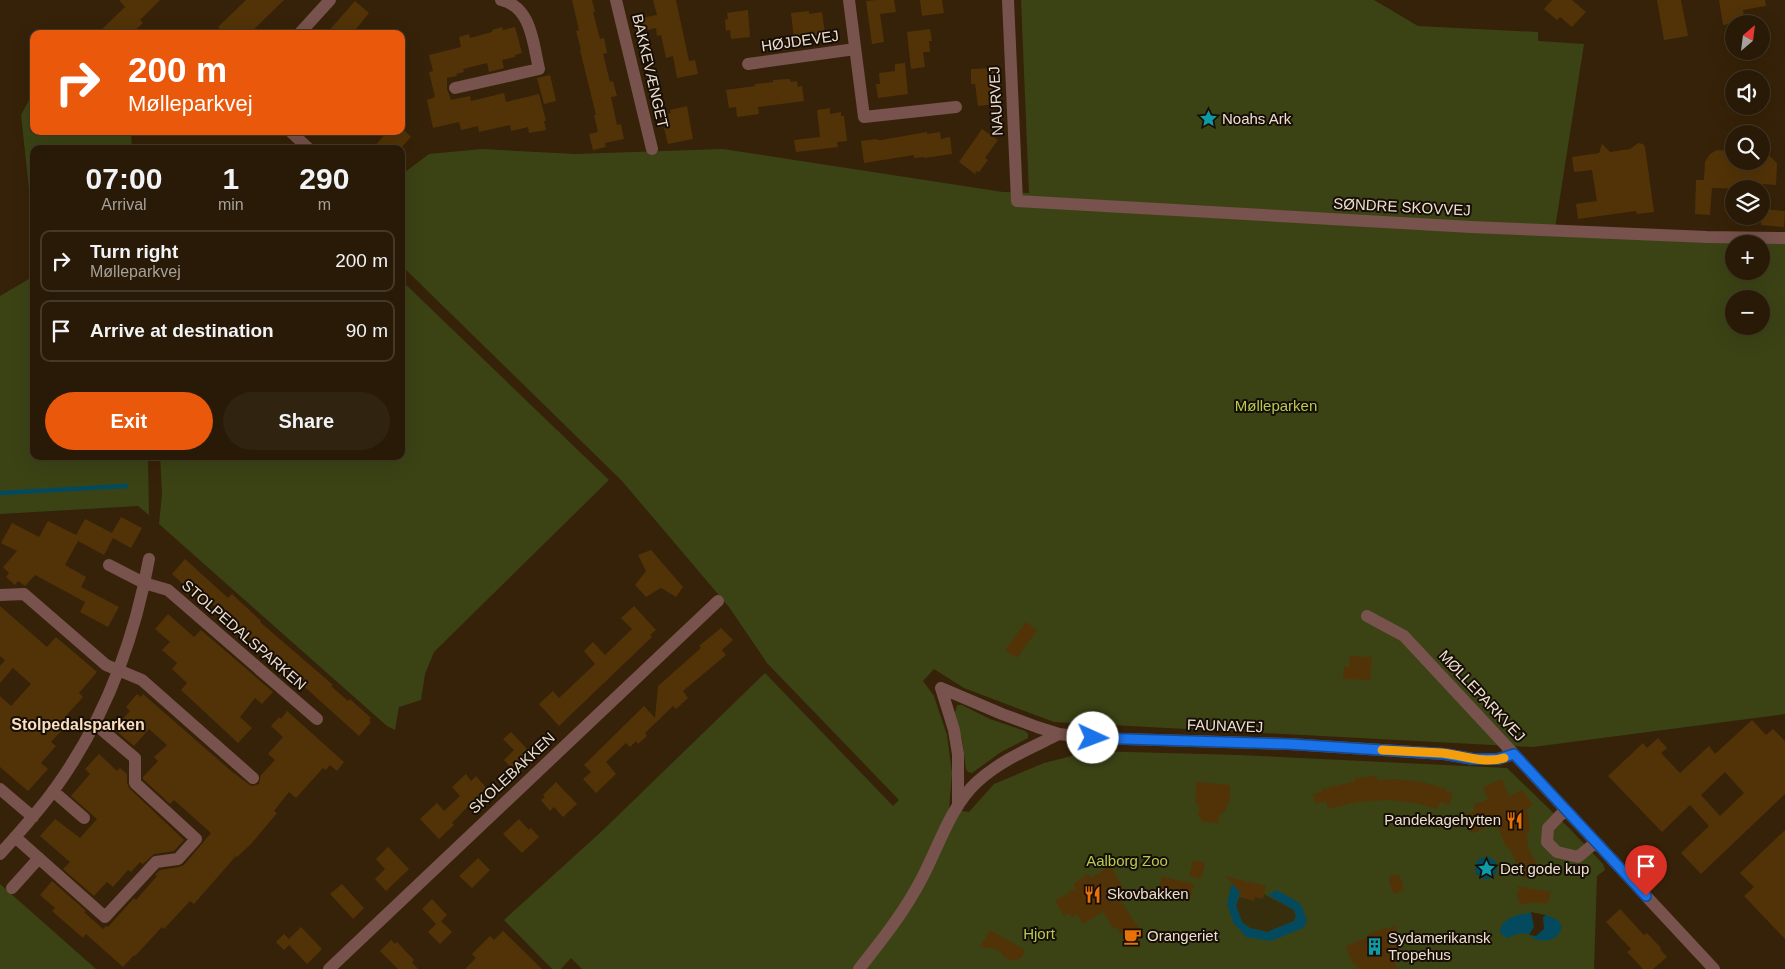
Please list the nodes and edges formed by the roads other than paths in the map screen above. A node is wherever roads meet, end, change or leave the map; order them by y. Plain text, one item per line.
1 (330, 0) edge
2 (501, 0) edge
3 (616, 0) edge
4 (849, 0) edge
5 (1008, 0) edge
6 (303, 30) edge
7 (856, 49) junction
8 (748, 64) dead end
9 (455, 88) dead end
10 (956, 107) dead end
11 (294, 135) edge
12 (305, 145) edge
13 (652, 149) dead end
14 (1017, 201) joint
15 (1785, 238) edge
16 (149, 559) dead end
17 (109, 564) dead end
18 (144, 583) junction
19 (0, 595) edge
20 (718, 600) dead end
21 (1367, 616) dead end
22 (120, 670) junction
23 (317, 720) dead end
24 (95, 724) junction
25 (1059, 734) junction
26 (1514, 754) junction
27 (253, 778) dead end
28 (0, 789) edge
29 (54, 791) junction
30 (958, 806) junction
31 (1565, 810) junction
32 (32, 817) junction
33 (84, 818) dead end
34 (14, 838) junction
35 (1596, 842) junction
36 (0, 854) edge
37 (39, 858) junction
38 (12, 888) dead end
39 (329, 969) edge
40 (860, 969) edge
41 (1714, 969) edge

1 - 6 street
2 - 9 street
3 - 13 street, BAKKEVÆNGET
4 - 7 street
5 - 14 street, NAURVEJ
7 - 8 street, HØJDEVEJ
7 - 10 street
11 - 12 street
14 - 15 street, SØNDRE SKOVVEJ
16 - 18 street
17 - 18 street, STOLPEDALSPARKEN
18 - 22 street
18 - 23 street, STOLPEDALSPARKEN
19 - 22 street
20 - 39 street, SKOLEBAKKEN
21 - 26 street, MØLLEPARKVEJ
22 - 24 street
22 - 27 street
24 - 29 street
24 - 37 street
25 - 26 street, FAUNAVEJ
25 - 30 street
25 - 30 street
26 - 31 street, MØLLEPARKVEJ
28 - 32 street
29 - 32 street
29 - 33 street
30 - 40 street
31 - 35 street, MØLLEPARKVEJ
31 - 35 street
32 - 34 street
34 - 36 street
34 - 37 street
35 - 41 street, MØLLEPARKVEJ
37 - 38 street

